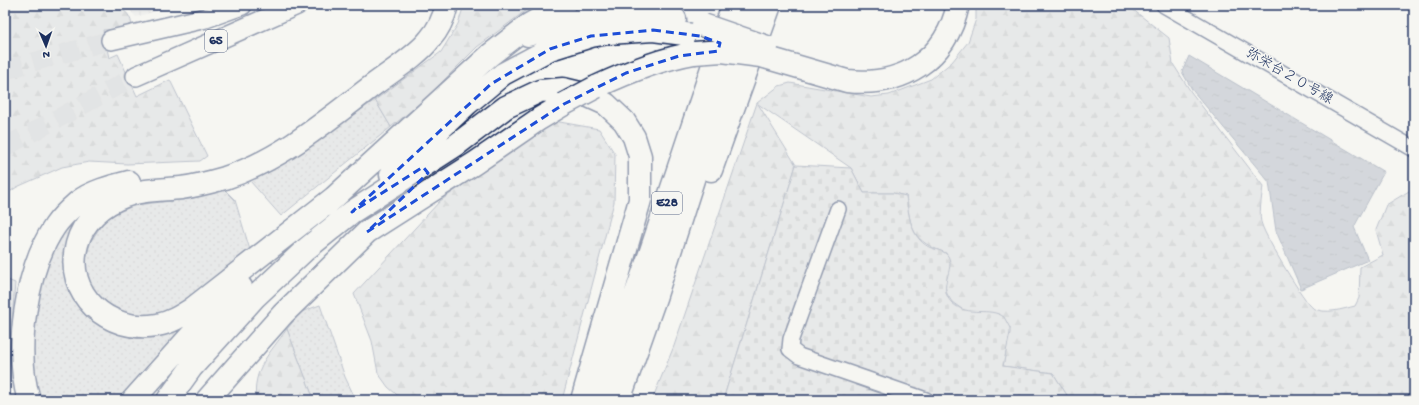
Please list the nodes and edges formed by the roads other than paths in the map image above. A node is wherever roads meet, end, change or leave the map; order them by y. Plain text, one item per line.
1 (242, 5) edge
2 (297, 5) edge
3 (435, 5) edge
4 (447, 5) edge
5 (564, 5) edge
6 (733, 5) edge
7 (749, 5) edge
8 (770, 5) edge
9 (947, 5) edge
10 (958, 5) edge
11 (1171, 7) edge
12 (699, 38) junction
13 (111, 40) tunnel mouth
14 (764, 52) junction
15 (490, 55) junction
16 (136, 76) tunnel mouth
17 (456, 145) junction
18 (1414, 149) edge
19 (335, 197) junction
20 (838, 209) dead end
21 (352, 212) junction
22 (367, 232) junction
23 (656, 295) junction
24 (247, 352) junction
25 (29, 400) edge
26 (133, 400) edge
27 (168, 400) edge
28 (207, 400) edge
29 (216, 400) edge
30 (582, 400) edge
31 (598, 400) edge
32 (619, 400) edge
33 (926, 400) edge

1 - 13 main road, 65
2 - 16 main road, 65
3 - 25 highway
4 - 19 highway
5 - 15 highway
6 - 31 highway, E28
7 - 23 highway, E28
8 - 23 highway
9 - 14 highway
10 - 14 highway
11 - 18 street, 弥栄台２０号線
12 - 14 highway, bridge
12 - 14 highway, bridge
12 - 15 highway
12 - 21 highway
12 - 22 highway, bridge
15 - 19 highway
17 - 21 highway
17 - 22 highway
17 - 30 highway
19 - 26 highway
20 - 33 street
21 - 27 highway
22 - 24 highway
23 - 32 highway, E28
24 - 28 highway
24 - 29 highway

